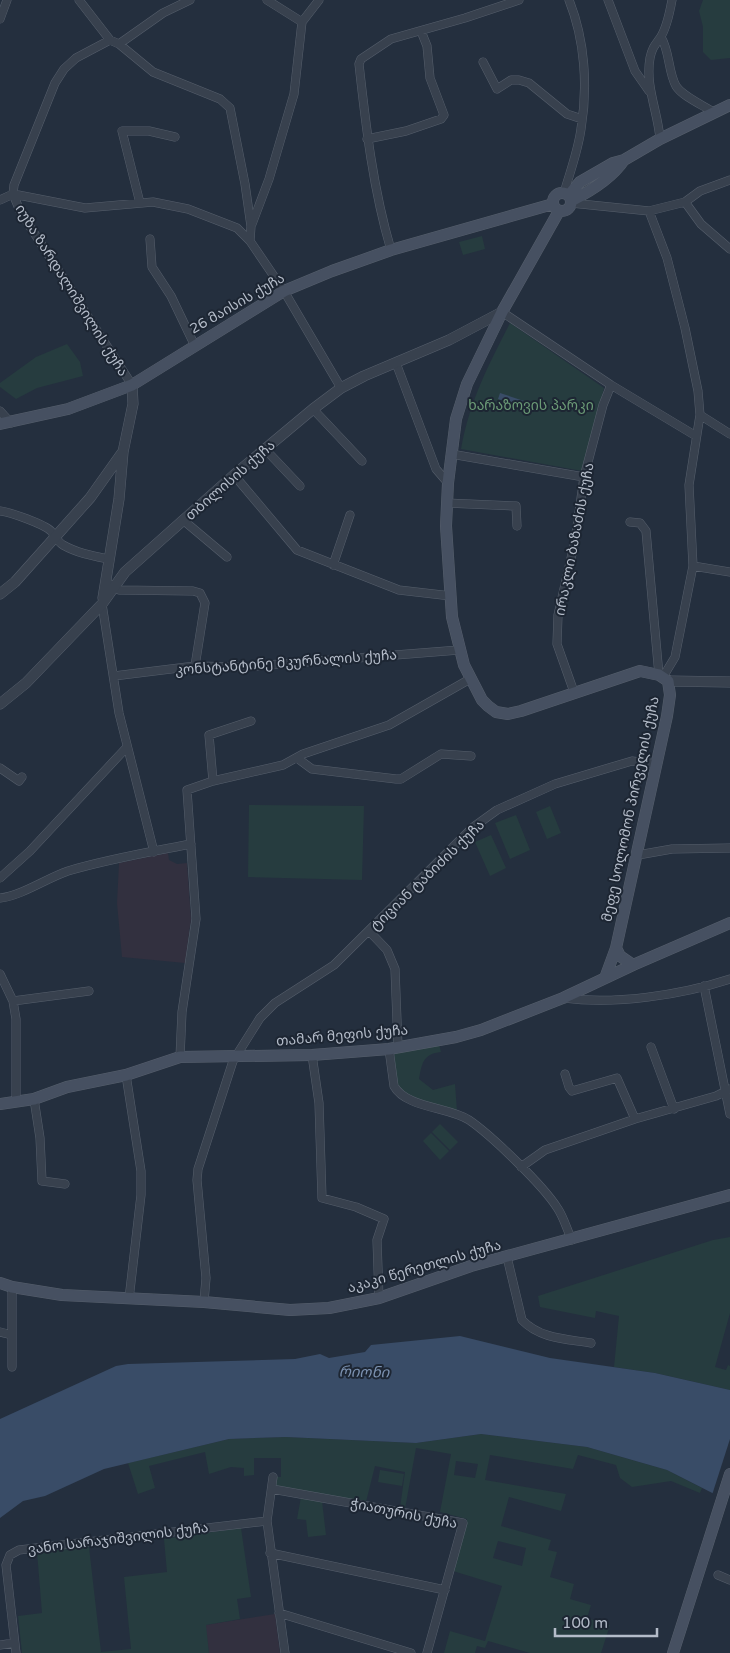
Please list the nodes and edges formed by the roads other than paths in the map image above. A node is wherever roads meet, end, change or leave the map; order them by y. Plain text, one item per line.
1 (7, 0) edge
2 (79, 0) edge
3 (190, 0) edge
4 (267, 0) edge
5 (319, 0) edge
6 (519, 0) edge
7 (569, 0) edge
8 (608, 0) edge
9 (672, 0) edge
10 (0, 19) edge
11 (302, 22) junction
12 (421, 31) junction
13 (661, 37) junction
14 (110, 40) junction
15 (119, 44) junction
16 (483, 62) dead end
17 (650, 93) junction
18 (730, 105) edge
19 (715, 113) junction
20 (582, 119) junction
21 (175, 137) dead end
22 (367, 139) junction
23 (660, 139) junction
24 (730, 180) edge
25 (13, 194) junction
26 (569, 198) junction
27 (0, 200) edge
28 (685, 202) junction
29 (140, 203) junction
30 (556, 207) junction
31 (649, 211) junction
32 (251, 226) junction
33 (150, 239) dead end
34 (250, 241) junction
35 (730, 249) edge
36 (391, 250) junction
37 (284, 291) junction
38 (502, 312) junction
39 (194, 344) junction
40 (396, 363) junction
41 (132, 384) junction
42 (611, 385) junction
43 (341, 388) junction
44 (313, 409) junction
45 (0, 411) edge
46 (700, 414) junction
47 (6, 423) edge
48 (730, 434) edge
49 (696, 436) junction
50 (265, 449) junction
51 (123, 452) junction
52 (451, 454) junction
53 (362, 461) dead end
54 (234, 475) junction
55 (584, 477) junction
56 (448, 483) junction
57 (300, 486) dead end
58 (446, 503) junction
59 (0, 511) edge
60 (350, 515) dead end
61 (183, 520) junction
62 (630, 522) dead end
63 (517, 526) dead end
64 (54, 538) junction
65 (227, 557) dead end
66 (108, 559) junction
67 (333, 565) junction
68 (693, 566) junction
69 (730, 572) edge
70 (109, 584) junction
71 (0, 594) edge
72 (451, 596) junction
73 (102, 604) junction
74 (459, 650) junction
75 (195, 666) junction
76 (114, 676) junction
77 (663, 677) junction
78 (470, 678) junction
79 (730, 682) edge
80 (574, 692) junction
81 (0, 704) edge
82 (251, 721) dead end
83 (127, 747) junction
84 (471, 756) dead end
85 (297, 758) junction
86 (657, 764) junction
87 (0, 768) edge
88 (22, 777) dead end
89 (213, 781) junction
90 (192, 844) junction
91 (730, 848) edge
92 (154, 852) junction
93 (638, 855) junction
94 (0, 878) edge
95 (0, 898) edge
96 (730, 923) edge
97 (369, 931) junction
98 (616, 948) junction
99 (633, 965) junction
100 (0, 974) edge
101 (605, 978) junction
102 (730, 979) edge
103 (704, 986) junction
104 (89, 991) dead end
105 (563, 998) junction
106 (13, 1001) junction
107 (651, 1047) dead end
108 (394, 1048) junction
109 (312, 1056) junction
110 (180, 1057) junction
111 (238, 1057) junction
112 (565, 1074) dead end
113 (126, 1075) junction
114 (727, 1090) edge
115 (34, 1099) junction
116 (16, 1102) junction
117 (0, 1104) edge
118 (674, 1110) junction
119 (730, 1114) edge
120 (635, 1119) junction
121 (521, 1167) junction
122 (65, 1184) dead end
123 (730, 1196) edge
124 (572, 1240) junction
125 (507, 1257) junction
126 (0, 1283) edge
127 (12, 1287) junction
128 (379, 1298) junction
129 (129, 1299) junction
130 (204, 1302) junction
131 (0, 1332) edge
132 (12, 1335) junction
133 (591, 1342) dead end
134 (12, 1367) dead end
135 (730, 1474) edge
136 (274, 1477) dead end
137 (272, 1489) junction
138 (267, 1521) junction
139 (270, 1553) junction
140 (718, 1575) dead end
141 (730, 1580) edge
142 (445, 1590) junction
143 (278, 1613) junction
144 (14, 1643) junction
145 (0, 1644) edge
146 (16, 1653) edge
147 (285, 1653) edge
148 (411, 1653) edge
149 (427, 1653) edge
150 (673, 1653) edge

1 - 10 street
2 - 14 street
3 - 15 street
4 - 11 street
5 - 11 street
6 - 12 street
7 - 20 street
8 - 17 street
9 - 13 street
11 - 32 street
12 - 22 street
12 - 22 street
13 - 17 street
13 - 19 street
14 - 15 street
14 - 25 street
15 - 32 street
16 - 20 street
17 - 23 street
18 - 19 main road
19 - 23 main road
20 - 26 street
21 - 29 street
22 - 36 street
23 - 26 main road
24 - 28 street
25 - 27 street
25 - 29 street
25 - 41 street, იუზა ზარდალიშვილის ქუჩა
26 - 30 main road, 26 მაისის ქუჩა
26 - 30 main road
26 - 31 street
28 - 31 street
28 - 35 street
29 - 34 street
30 - 36 main road, 26 მაისის ქუჩა
30 - 38 main road
31 - 46 street
32 - 34 street
33 - 39 street
34 - 37 street
36 - 37 main road, 26 მაისის ქუჩა
37 - 39 main road, 26 მაისის ქუჩა
37 - 43 street
38 - 40 street, თბილისის ქუჩა
38 - 42 street
38 - 52 main road
39 - 41 main road, 26 მაისის ქუჩა
40 - 43 street, თბილისის ქუჩა
40 - 56 street
41 - 47 main road, 26 მაისის ქუჩა
41 - 51 street
42 - 49 street
42 - 55 street, ირაკლი ბაზაძის ქუჩა
43 - 44 street, თბილისის ქუჩა
44 - 50 street, თბილისის ქუჩა
44 - 53 street
45 - 47 street
46 - 48 street
46 - 49 street
49 - 68 street
50 - 54 street, თბილისის ქუჩა
50 - 57 street
51 - 64 street
51 - 66 street
52 - 55 street
52 - 56 main road
54 - 61 street, თბილისის ქუჩა
54 - 67 street
55 - 80 street, ირაკლი ბაზაძის ქუჩა
56 - 58 main road
58 - 63 street
58 - 72 main road
59 - 64 street
60 - 67 street
61 - 65 street
61 - 70 street, თბილისის ქუჩა
62 - 77 street
64 - 66 street
64 - 71 street
66 - 70 street
67 - 72 street
68 - 69 street
68 - 77 street
70 - 73 street
70 - 75 street
72 - 74 main road
73 - 76 street
73 - 81 street
74 - 75 street, კონსტანტინე მკურნალის ქუჩა
74 - 78 main road
75 - 76 street, კონსტანტინე მკურნალის ქუჩა
76 - 83 street
77 - 79 street
77 - 80 main road
77 - 86 main road, მეფე სოლომონ პირველის ქუჩა
78 - 80 main road
78 - 85 street
82 - 89 street
83 - 92 street
83 - 94 street
84 - 85 street
85 - 89 street
86 - 93 main road, მეფე სოლომონ პირველის ქუჩა
86 - 97 street, ტიციან ტაბიძის ქუჩა
87 - 88 street
89 - 90 street
90 - 92 street
90 - 110 street
91 - 93 street
92 - 95 street
93 - 98 main road, მეფე სოლომონ პირველის ქუჩა
96 - 99 main road, თამარ მეფის ქუჩა
97 - 108 street
97 - 111 street, ტიციან ტაბიძის ქუჩა
98 - 99 main road
98 - 101 main road, მეფე სოლომონ პირველის ქუჩა
99 - 101 main road, თამარ მეფის ქუჩა
100 - 106 street
101 - 105 main road, თამარ მეფის ქუჩა
102 - 103 street
103 - 105 street
103 - 114 street
104 - 106 street
105 - 108 main road, თამარ მეფის ქუჩა
106 - 116 street
107 - 118 street
108 - 109 main road, თამარ მეფის ქუჩა
108 - 121 street
109 - 111 main road, თამარ მეფის ქუჩა
109 - 128 street
110 - 111 main road, თამარ მეფის ქუჩა
110 - 113 main road, თამარ მეფის ქუჩა
111 - 130 street, ტიციან ტაბიძის ქუჩა
112 - 120 street
113 - 115 main road, თამარ მეფის ქუჩა
113 - 129 street
114 - 118 street
114 - 119 street
115 - 116 main road, თამარ მეფის ქუჩა
115 - 122 street
116 - 117 main road, თამარ მეფის ქუჩა
118 - 120 street
120 - 121 street
121 - 124 street
123 - 124 main road, აკაკი წერეთლის ქუჩა
124 - 125 main road, აკაკი წერეთლის ქუჩა
125 - 128 main road, აკაკი წერეთლის ქუჩა
125 - 133 street
126 - 127 main road, აკაკი წერეთლის ქუჩა
127 - 129 main road, აკაკი წერეთლის ქუჩა
127 - 132 street
128 - 130 main road, აკაკი წერეთლის ქუჩა
129 - 130 main road, აკაკი წერეთლის ქუჩა
131 - 132 street
132 - 134 street
135 - 150 main road
136 - 137 street
137 - 138 street
137 - 142 street, ჭიათურის ქუჩა
138 - 139 street
138 - 144 street, ვანო სარაჯიშვილის ქუჩა
139 - 142 street
139 - 143 street
140 - 141 street
142 - 149 street, ჭიათურის ქუჩა
143 - 147 street
143 - 148 street
144 - 145 street
144 - 146 street, ვანო სარაჯიშვილის ქუჩა

